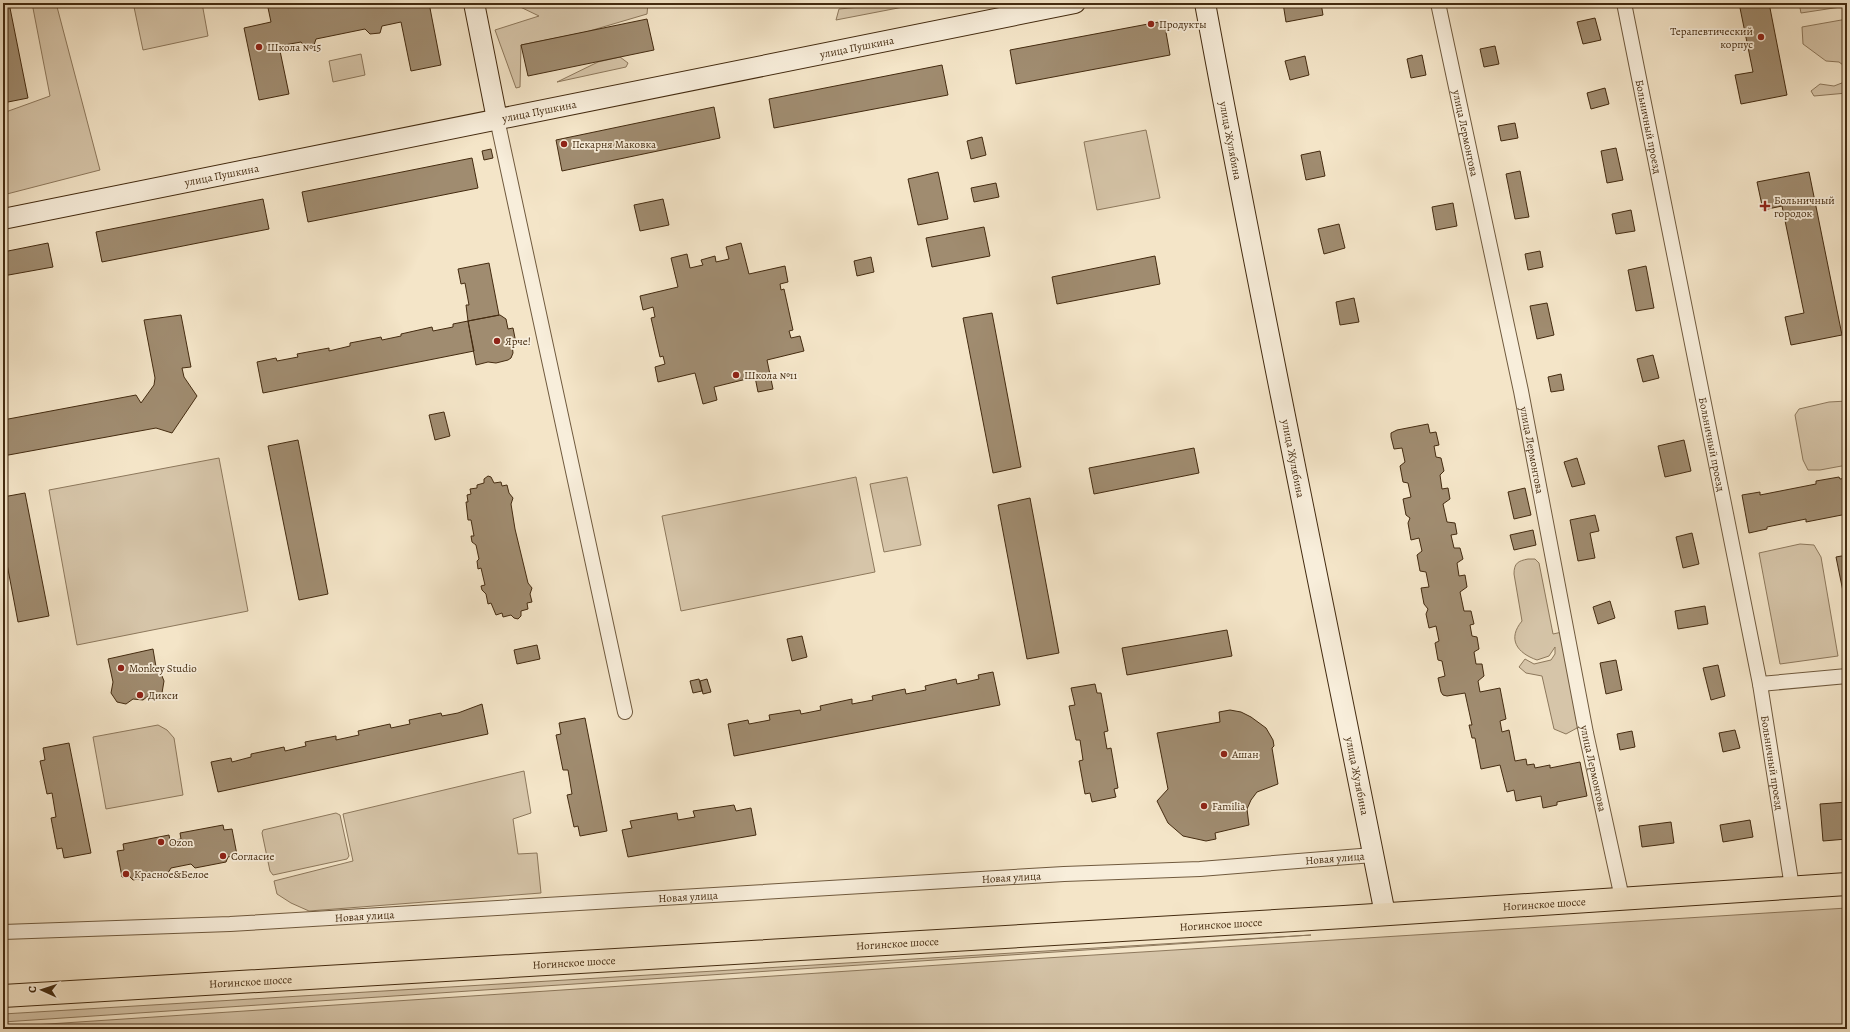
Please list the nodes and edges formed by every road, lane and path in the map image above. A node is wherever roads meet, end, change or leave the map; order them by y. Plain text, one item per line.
1 (474, 3) edge
2 (1074, 3) edge
3 (1205, 3) edge
4 (1438, 3) edge
5 (1624, 3) edge
6 (497, 119) junction
7 (3, 219) edge
8 (1847, 676) edge
9 (1760, 684) junction
10 (625, 712) dead end
11 (1373, 855) junction
12 (1847, 884) edge
13 (1792, 887) junction
14 (1622, 898) junction
15 (1385, 914) junction
16 (3, 932) edge
17 (3, 996) edge

1 - 6 street
2 - 6 street, улица Пушкина
3 - 11 street, улица Жулябина
4 - 14 street, улица Лермонтова
5 - 9 street, Больничный проезд
6 - 7 street, улица Пушкина
6 - 10 street
8 - 9 street
9 - 13 street, Больничный проезд
11 - 15 street, улица Жулябина
11 - 16 street, Новая улица
12 - 13 highway, Ногинское шоссе
13 - 14 highway, Ногинское шоссе
14 - 15 highway, Ногинское шоссе
15 - 17 highway, Ногинское шоссе

